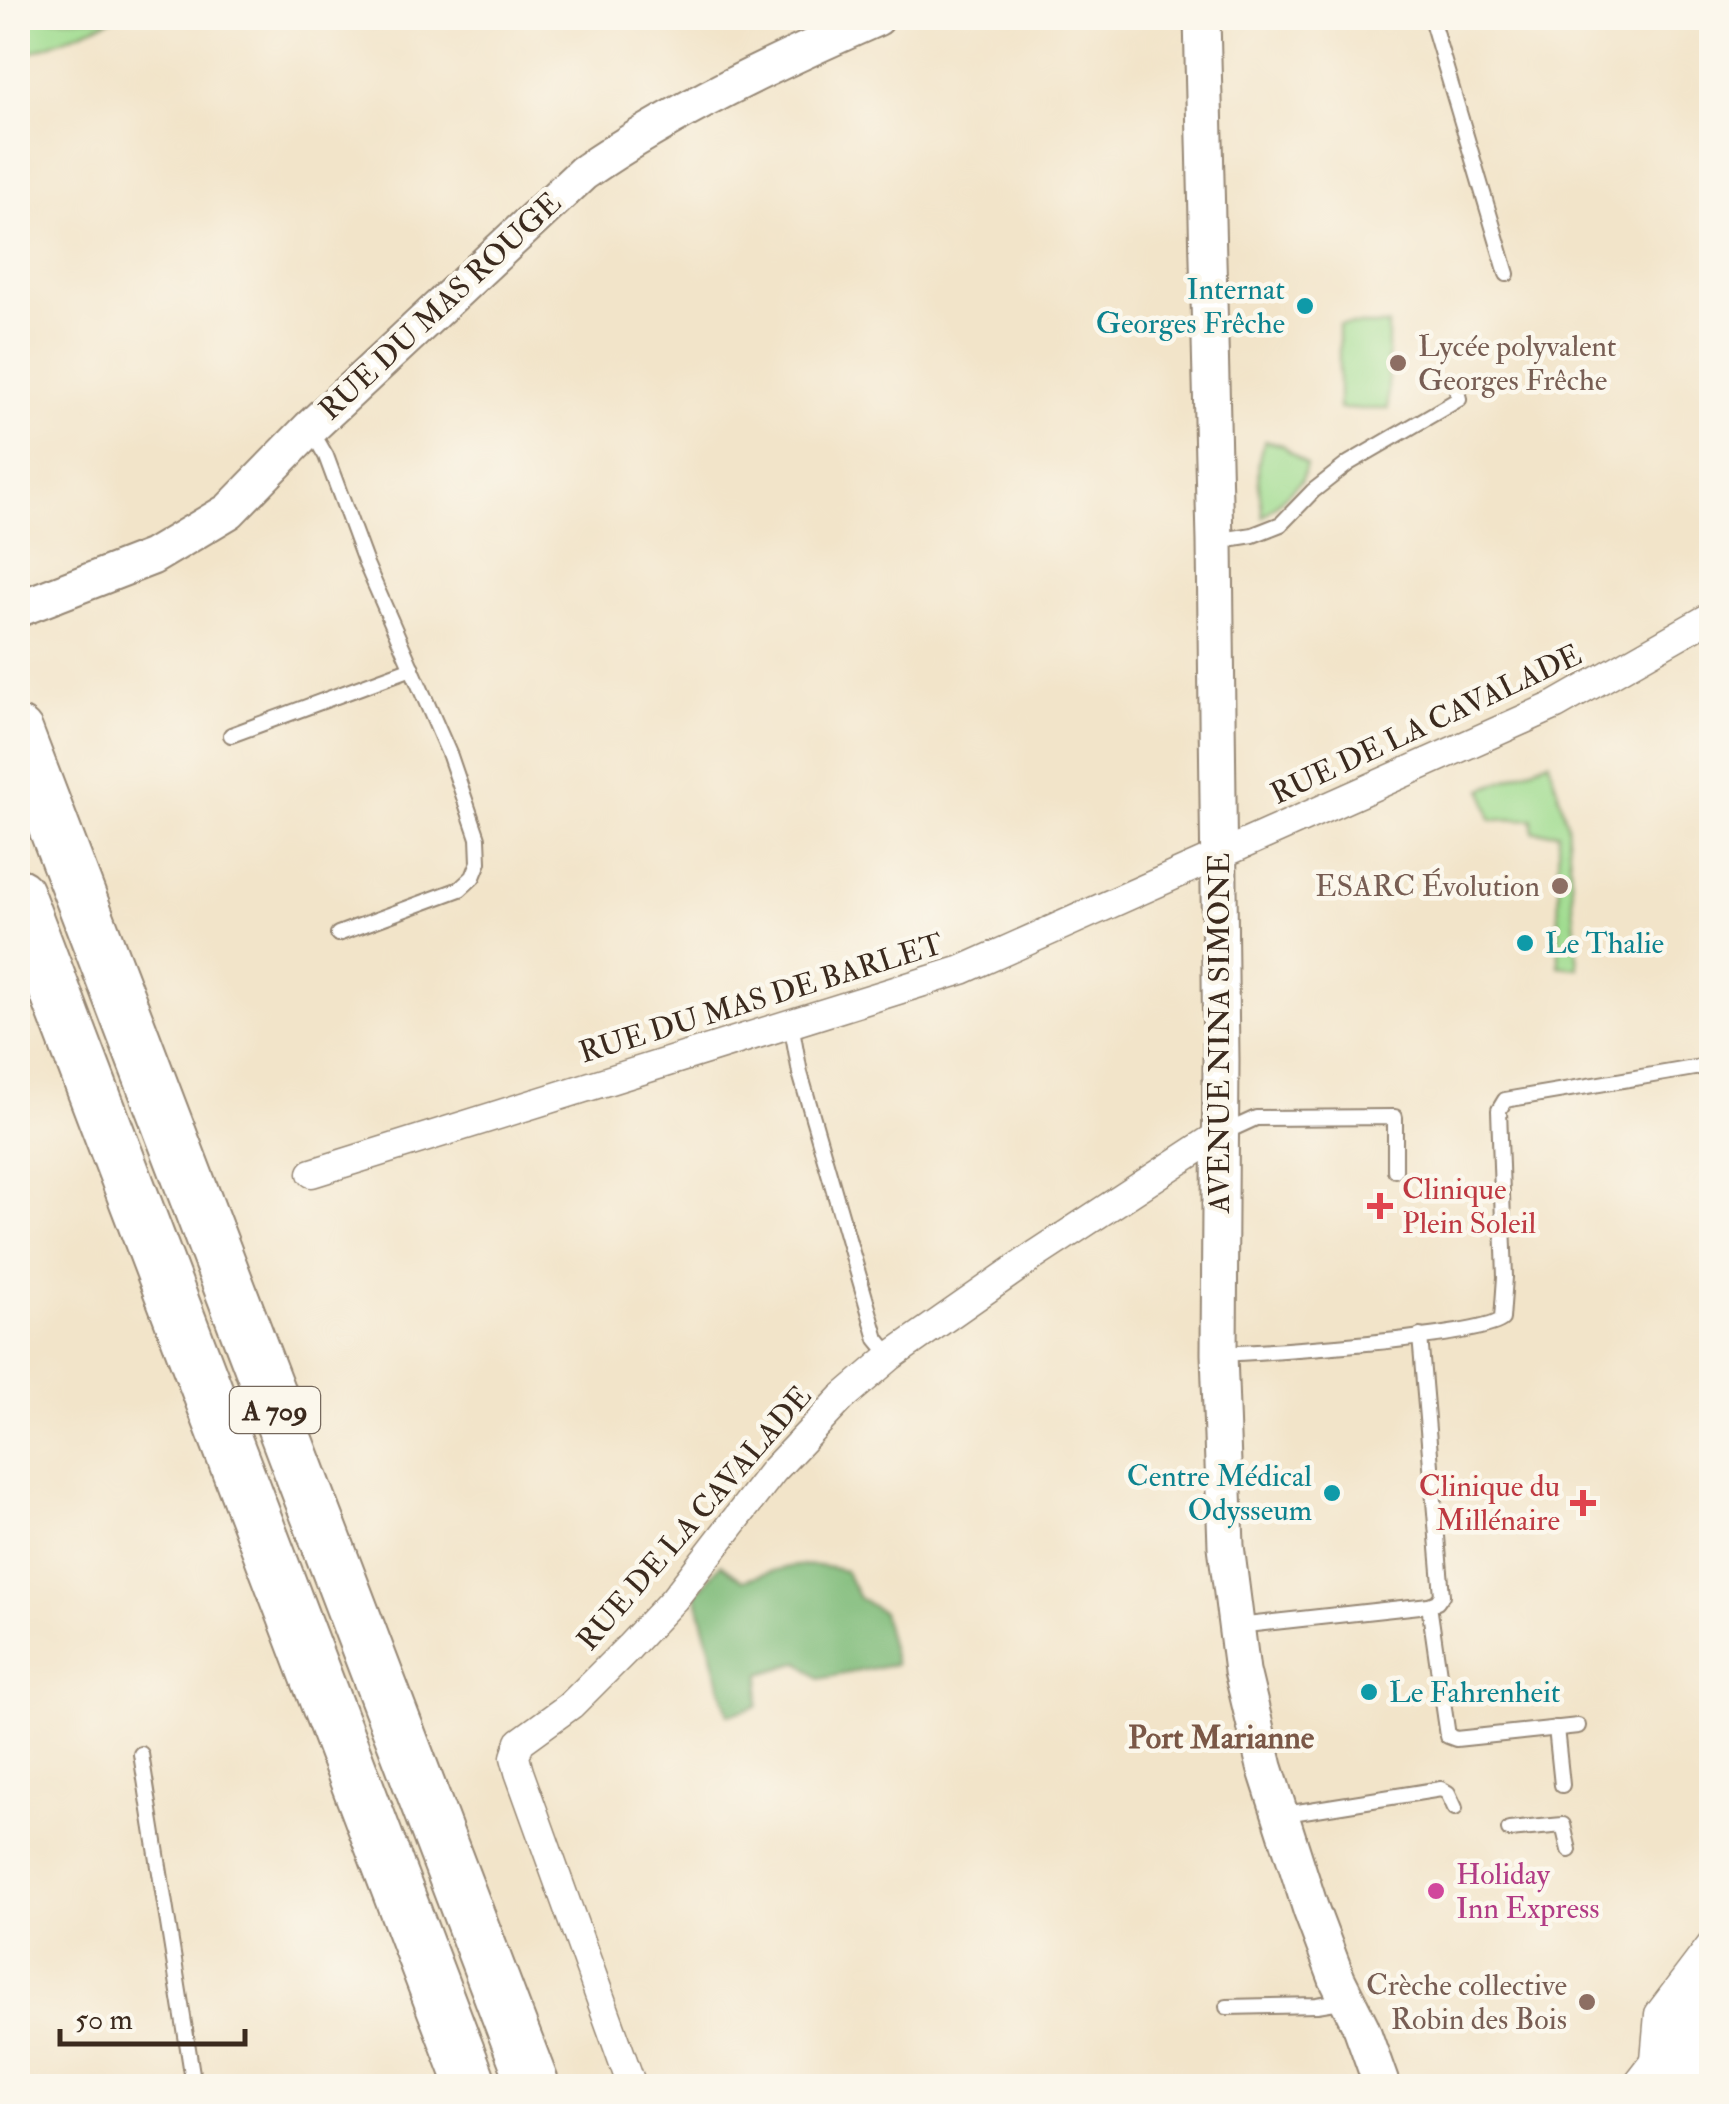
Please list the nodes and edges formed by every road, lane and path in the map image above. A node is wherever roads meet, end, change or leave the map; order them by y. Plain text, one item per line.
1 (877, 18) edge
2 (1202, 18) edge
3 (1431, 18) edge
4 (1507, 274) dead end
5 (1455, 383) dead end
6 (310, 428) junction
7 (1215, 541) junction
8 (18, 608) edge
9 (1712, 616) edge
10 (412, 668) junction
11 (18, 732) edge
12 (231, 736) dead end
13 (1218, 856) junction
14 (18, 894) edge
15 (338, 934) dead end
16 (791, 1023) junction
17 (1712, 1064) edge
18 (1220, 1134) junction
19 (1395, 1170) dead end
20 (312, 1173) dead end
21 (1420, 1336) junction
22 (1219, 1354) junction
23 (891, 1356) junction
24 (1429, 1604) junction
25 (1236, 1626) junction
26 (1578, 1726) dead end
27 (1556, 1728) junction
28 (142, 1754) dead end
29 (1562, 1785) dead end
30 (1455, 1808) dead end
31 (1279, 1815) junction
32 (1509, 1830) dead end
33 (1568, 1850) dead end
34 (1712, 1944) edge
35 (1712, 1995) edge
36 (1228, 2006) dead end
37 (1354, 2013) junction
38 (1712, 2050) edge
39 (1660, 2081) edge
40 (194, 2086) edge
41 (472, 2086) edge
42 (534, 2086) edge
43 (632, 2086) edge
44 (1382, 2086) edge
45 (1404, 2086) edge

1 - 6 street, RUE DU MAS ROUGE
2 - 7 street, AVENUE NINA SIMONE
3 - 4 lane
5 - 7 lane
6 - 8 street, RUE DU MAS ROUGE
6 - 10 lane
7 - 13 street, AVENUE NINA SIMONE
9 - 13 street, RUE DE LA CAVALADE
10 - 12 lane
10 - 15 lane
11 - 42 highway, A 709
13 - 16 street, RUE DU MAS DE BARLET
13 - 18 street, AVENUE NINA SIMONE
14 - 41 highway, A 709
16 - 20 street, RUE DU MAS DE BARLET
16 - 23 lane
17 - 21 lane
18 - 19 lane
18 - 22 street, AVENUE NINA SIMONE
18 - 23 street, RUE DE LA CAVALADE
21 - 22 lane
21 - 24 lane
22 - 25 street, AVENUE NINA SIMONE
23 - 43 street, RUE DE LA CAVALADE
24 - 25 lane
24 - 27 lane
25 - 31 street, AVENUE NINA SIMONE
26 - 27 lane
27 - 29 lane
28 - 40 lane
30 - 31 lane
31 - 37 street, AVENUE NINA SIMONE
32 - 33 lane
34 - 39 street
35 - 39 main road
36 - 37 lane
37 - 44 street, AVENUE NINA SIMONE
37 - 45 street, AVENUE NINA SIMONE
38 - 39 main road

